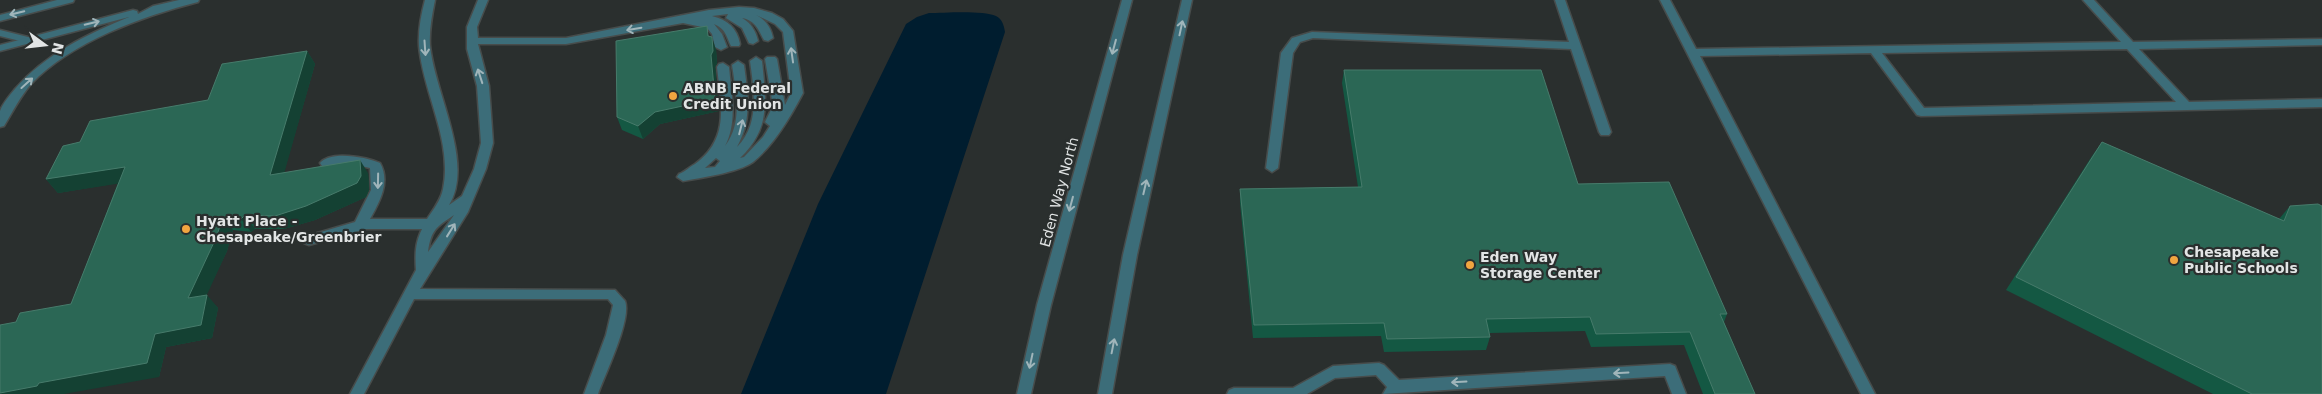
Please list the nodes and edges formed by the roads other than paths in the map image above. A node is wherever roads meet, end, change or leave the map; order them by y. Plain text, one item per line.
1 (69, 0) edge
2 (194, 0) edge
3 (430, 0) edge
4 (483, 0) edge
5 (1127, 0) edge
6 (1187, 0) edge
7 (1560, 0) edge
8 (1666, 0) edge
9 (2088, 0) edge
10 (164, 6) junction
11 (718, 15) junction
12 (0, 18) edge
13 (699, 18) junction
14 (682, 20) junction
15 (0, 33) edge
16 (768, 38) dead end
17 (28, 40) junction
18 (473, 41) junction
19 (753, 41) dead end
20 (2322, 42) edge
21 (735, 44) dead end
22 (1576, 46) junction
23 (2130, 46) junction
24 (721, 47) dead end
25 (0, 48) edge
26 (1874, 50) junction
27 (1693, 54) junction
28 (771, 59) dead end
29 (756, 61) dead end
30 (738, 64) dead end
31 (723, 67) dead end
32 (2322, 103) edge
33 (2186, 106) junction
34 (0, 123) edge
35 (1606, 132) dead end
36 (326, 163) dead end
37 (726, 168) junction
38 (1272, 168) dead end
39 (713, 171) junction
40 (698, 174) junction
41 (469, 197) junction
42 (430, 224) junction
43 (360, 225) junction
44 (309, 240) dead end
45 (423, 270) junction
46 (410, 294) junction
47 (1395, 391) edge
48 (1299, 393) edge
49 (357, 394) edge
50 (591, 394) edge
51 (1024, 394) edge
52 (1105, 394) edge
53 (1234, 394) edge
54 (1679, 394) edge
55 (1868, 394) edge

1 -> 12 street
2 - 10 street
3 -> 42 street
4 - 18 street
5 -> 51 street, Eden Way North
52 -> 6 street
7 - 22 street
8 - 27 street
9 - 23 street
17 -> 10 street
34 -> 10 street
11 - 13 street
11 - 16 street
11 - 19 street
13 - 14 street
13 - 21 street
14 -> 18 street
14 - 24 street
37 -> 14 street
15 - 17 street
17 - 25 street
41 -> 18 street
20 - 23 street
22 - 35 street
22 - 38 street
23 - 26 street
23 - 33 street
26 - 27 street
26 - 33 street
27 - 55 street
28 - 37 street
29 - 39 street
40 -> 30 street
31 - 40 street
32 - 33 street
36 -> 43 street
37 - 39 street
39 - 40 street
41 - 42 street
45 -> 41 street
42 - 43 street
42 - 45 street
43 - 44 street
45 - 46 street
46 - 49 street
46 - 50 street
47 - 48 street
54 -> 47 street
48 - 53 street

